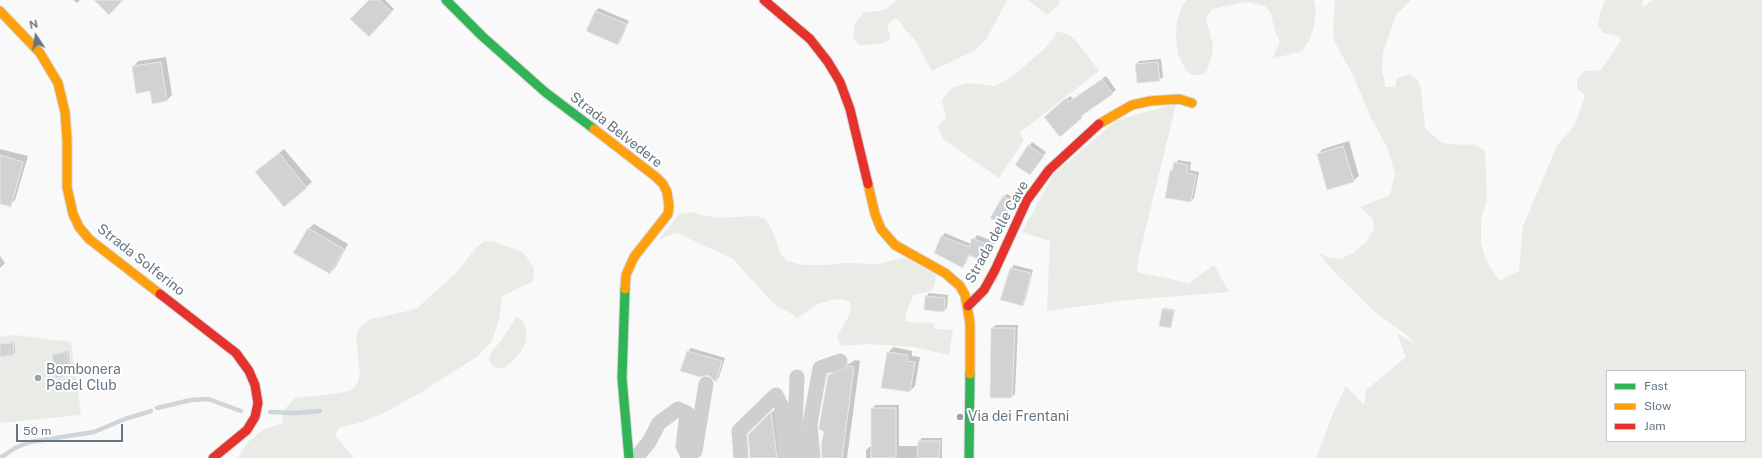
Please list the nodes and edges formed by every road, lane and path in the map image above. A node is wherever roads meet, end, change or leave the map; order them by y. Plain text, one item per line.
1 (446, 0) edge
2 (764, 0) edge
3 (0, 11) edge
4 (1192, 103) dead end
5 (968, 306) junction
6 (840, 361) dead end
7 (797, 377) dead end
8 (706, 384) dead end
9 (213, 458) edge
10 (629, 458) edge
11 (636, 458) edge
12 (741, 458) edge
13 (786, 458) edge
14 (799, 458) edge
15 (813, 458) edge
16 (969, 458) edge

1 - 10 street, Strada Belvedere
2 - 5 street
3 - 9 street, Strada Solferino
4 - 5 street, Strada delle Cave
5 - 16 street
6 - 15 street
7 - 14 street
8 - 11 street
12 - 13 street

